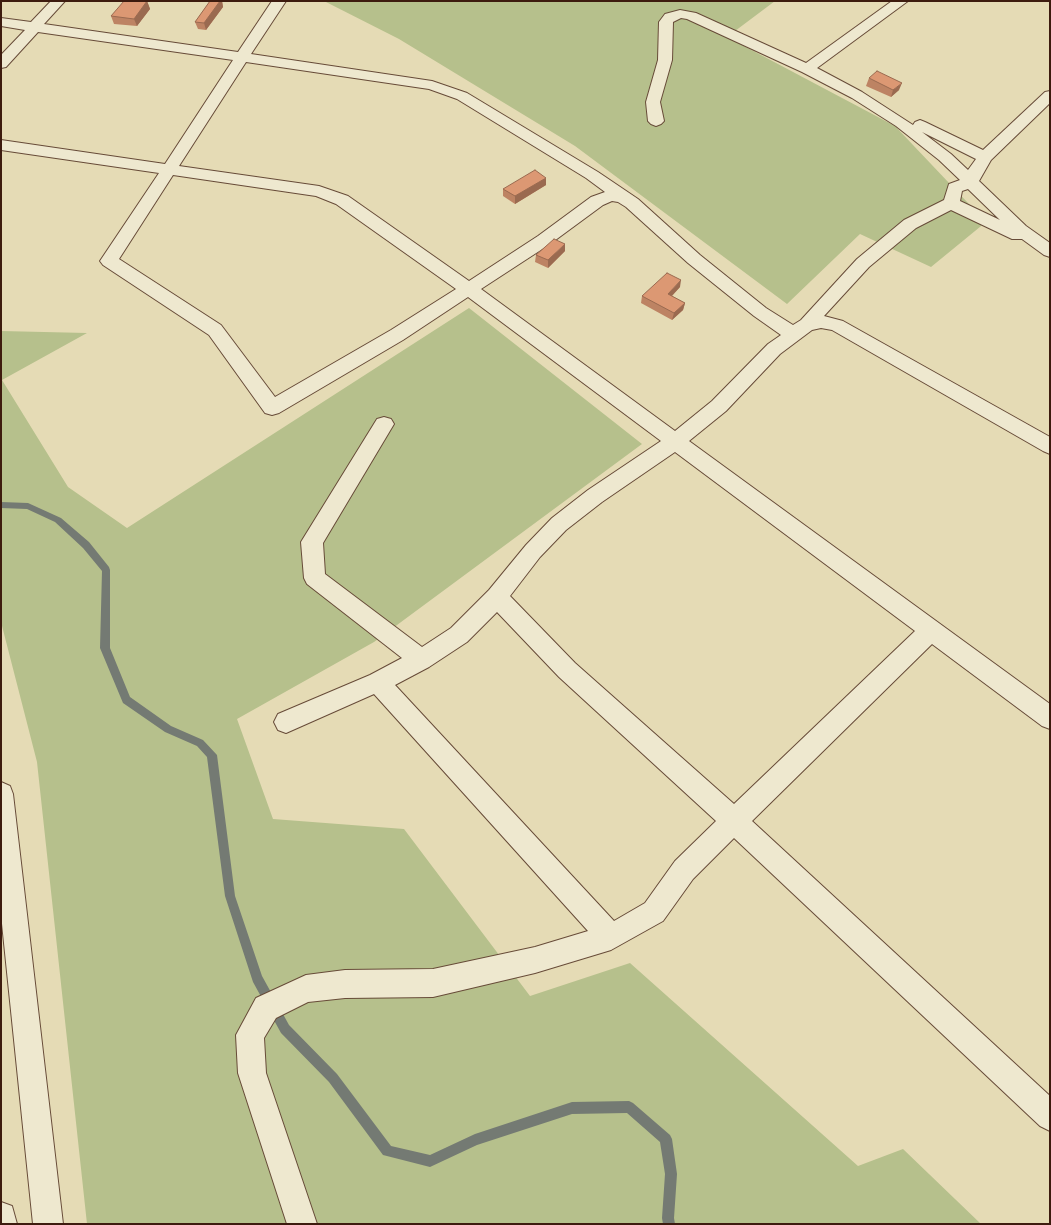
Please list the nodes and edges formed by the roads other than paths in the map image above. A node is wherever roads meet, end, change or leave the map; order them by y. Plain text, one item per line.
1 (58, 1) edge
2 (279, 1) edge
3 (901, 1) edge
4 (1, 22) edge
5 (34, 27) junction
6 (242, 57) junction
7 (1, 64) edge
8 (807, 69) junction
9 (856, 95) junction
10 (1050, 95) edge
11 (656, 122) dead end
12 (1, 144) edge
13 (985, 157) junction
14 (169, 169) junction
15 (972, 182) junction
16 (622, 197) junction
17 (951, 203) junction
18 (1045, 248) edge
19 (467, 288) junction
20 (800, 329) junction
21 (384, 424) dead end
22 (675, 442) junction
23 (1050, 446) edge
24 (497, 597) junction
25 (931, 630) junction
26 (421, 660) junction
27 (378, 682) junction
28 (1050, 718) edge
29 (286, 722) dead end
30 (1, 794) edge
31 (735, 822) junction
32 (611, 937) junction
33 (1050, 1116) edge
34 (1, 1217) edge
35 (2, 1224) edge
36 (48, 1224) edge
37 (302, 1224) edge

1 - 5 street
2 - 6 street
3 - 8 street
4 - 5 street
5 - 6 street
5 - 7 street
6 - 14 street
6 - 16 street
8 - 9 street
8 - 11 street
9 - 13 street
9 - 15 street
10 - 13 street
12 - 14 street
13 - 15 street
14 - 19 street
14 - 19 street
15 - 17 street
15 - 18 street
16 - 19 street
16 - 20 street
17 - 18 street
17 - 20 street
19 - 22 street
20 - 22 street
20 - 23 street
21 - 26 street
22 - 24 street
22 - 25 street
24 - 26 street
24 - 31 street
25 - 28 street
25 - 31 street
26 - 27 street
27 - 29 street
27 - 32 street
30 - 36 street
31 - 32 street
31 - 33 street
32 - 37 street
34 - 35 street

